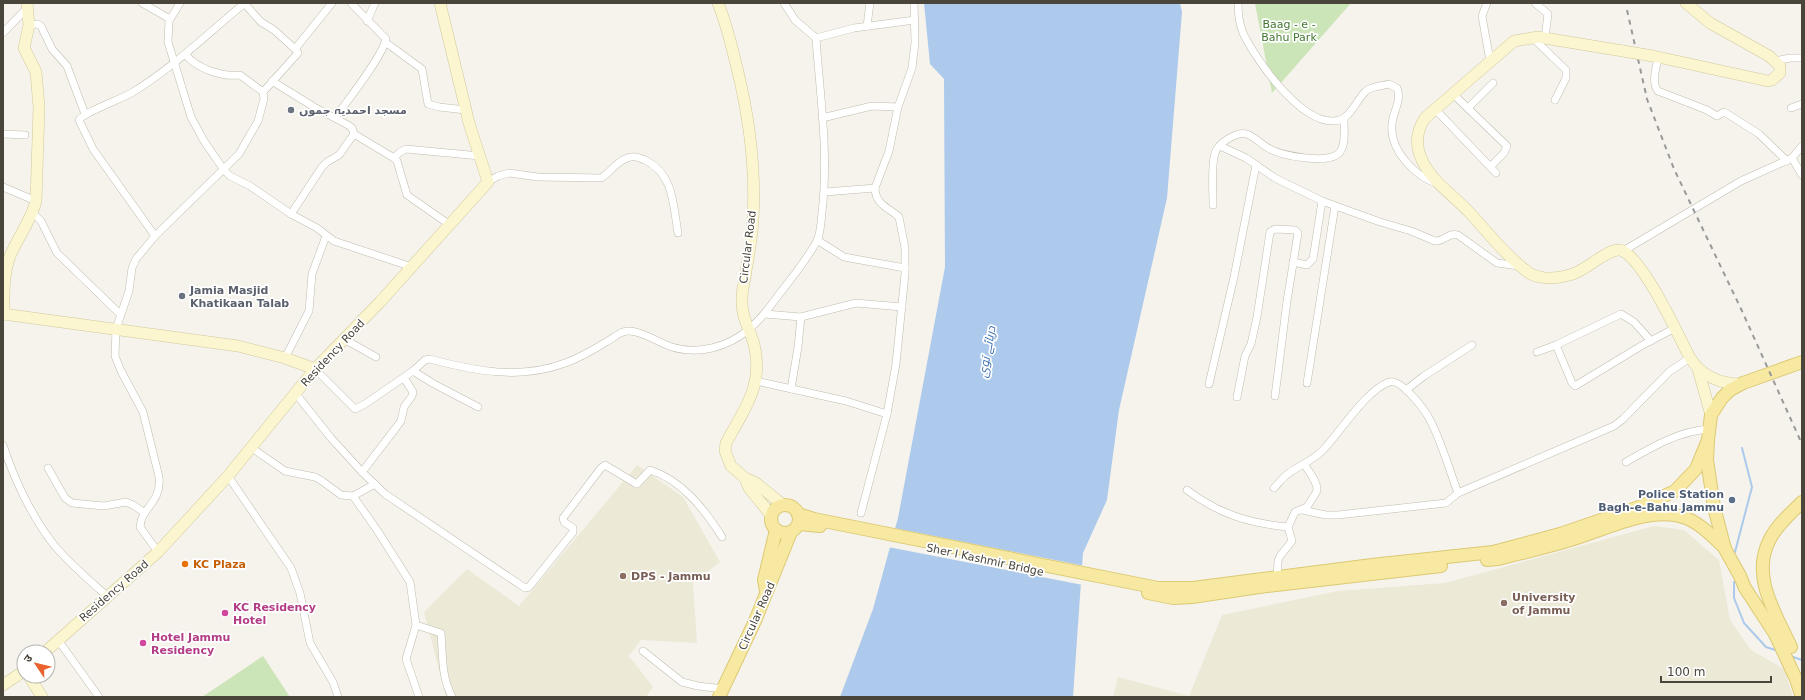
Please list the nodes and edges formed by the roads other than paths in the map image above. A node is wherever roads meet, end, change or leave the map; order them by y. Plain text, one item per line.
1 (142, 3) edge
2 (180, 3) edge
3 (244, 3) edge
4 (332, 3) edge
5 (351, 3) edge
6 (375, 3) edge
7 (440, 3) edge
8 (718, 3) edge
9 (784, 3) edge
10 (870, 3) edge
11 (914, 3) edge
12 (1238, 3) edge
13 (1487, 3) edge
14 (1535, 3) edge
15 (1686, 3) edge
16 (27, 6) edge
17 (170, 19) junction
18 (914, 20) junction
19 (367, 21) junction
20 (29, 25) junction
21 (867, 26) junction
22 (3, 33) edge
23 (816, 38) junction
24 (1533, 38) junction
25 (1545, 38) junction
26 (385, 42) junction
27 (295, 49) junction
28 (185, 54) junction
29 (1656, 56) junction
30 (1802, 58) edge
31 (1490, 61) junction
32 (1776, 61) junction
33 (174, 62) junction
34 (272, 81) junction
35 (1493, 83) dead end
36 (263, 92) junction
37 (1452, 94) junction
38 (1555, 100) dead end
39 (1802, 104) edge
40 (898, 107) junction
41 (1468, 108) junction
42 (1791, 108) dead end
43 (1435, 109) junction
44 (466, 110) junction
45 (85, 114) junction
46 (335, 118) junction
47 (822, 118) junction
48 (1344, 119) junction
49 (3, 134) edge
50 (354, 134) junction
51 (25, 135) dead end
52 (1220, 146) junction
53 (1802, 146) edge
54 (480, 156) junction
55 (394, 158) junction
56 (1789, 159) junction
57 (1256, 165) junction
58 (1490, 167) junction
59 (224, 170) junction
60 (1496, 173) dead end
61 (1802, 175) edge
62 (488, 182) junction
63 (1439, 184) junction
64 (3, 187) edge
65 (875, 188) junction
66 (825, 192) junction
67 (36, 201) junction
68 (1322, 201) junction
69 (1213, 205) dead end
70 (1335, 206) junction
71 (33, 213) junction
72 (291, 214) junction
73 (450, 225) junction
74 (678, 233) dead end
75 (155, 236) junction
76 (326, 236) junction
77 (817, 240) junction
78 (1624, 251) junction
79 (1293, 262) junction
80 (1520, 266) junction
81 (412, 267) junction
82 (906, 268) junction
83 (902, 307) junction
84 (3, 314) edge
85 (120, 314) junction
86 (765, 314) junction
87 (801, 317) junction
88 (3, 319) edge
89 (1674, 328) junction
90 (116, 329) junction
91 (749, 331) junction
92 (344, 340) junction
93 (1651, 341) junction
94 (1472, 345) dead end
95 (1556, 345) junction
96 (1537, 352) dead end
97 (376, 357) dead end
98 (285, 358) junction
99 (1690, 358) junction
100 (1801, 363) edge
101 (315, 369) junction
102 (1698, 369) junction
103 (413, 371) junction
104 (404, 378) junction
105 (756, 381) junction
106 (1307, 383) dead end
107 (1209, 384) dead end
108 (1741, 384) junction
109 (791, 389) junction
110 (1406, 390) junction
111 (296, 394) junction
112 (1275, 396) dead end
113 (1238, 397) dead end
114 (478, 407) dead end
115 (887, 414) junction
116 (1711, 415) junction
117 (1708, 434) junction
118 (3, 445) edge
119 (252, 448) junction
120 (1626, 462) dead end
121 (1304, 464) junction
122 (48, 468) dead end
123 (362, 472) junction
124 (228, 476) junction
125 (745, 478) junction
126 (375, 484) junction
127 (1274, 488) dead end
128 (1187, 490) dead end
129 (1458, 494) junction
130 (353, 496) junction
131 (1802, 502) edge
132 (783, 505) junction
133 (1302, 510) junction
134 (861, 512) dead end
135 (145, 513) junction
136 (771, 515) junction
137 (1290, 521) junction
138 (796, 523) junction
139 (776, 530) junction
140 (722, 537) dead end
141 (1725, 548) junction
142 (158, 552) junction
143 (1762, 563) junction
144 (1740, 576) junction
145 (1277, 577) junction
146 (766, 591) junction
147 (1158, 591) junction
148 (107, 596) junction
149 (416, 625) junction
150 (1779, 632) junction
151 (58, 640) junction
152 (54, 644) edge
153 (643, 651) dead end
154 (1799, 672) edge
155 (16, 676) edge
156 (34, 684) edge
157 (3, 685) edge
158 (721, 693) edge
159 (42, 697) edge
160 (99, 697) edge
161 (338, 697) edge
162 (418, 697) edge
163 (452, 697) edge
164 (1802, 697) edge

1 - 17 street
2 - 17 street
3 - 27 street
3 - 28 street
4 - 27 street
5 - 19 street
6 - 19 street
7 - 44 main road
8 - 91 main road, Circular Road
9 - 23 street
10 - 21 street
11 - 18 street
12 - 48 street
13 - 31 street
14 - 25 street
15 - 32 main road
16 - 20 main road
16 - 22 street
17 - 33 street
18 - 21 street
18 - 40 street
19 - 26 street
20 - 45 street
20 - 67 main road
21 - 23 street
23 - 47 street
24 - 25 main road
24 - 31 main road
24 - 38 street
25 - 29 main road, bridge
26 - 44 street
26 - 46 street
27 - 34 street
28 - 33 street
28 - 36 street
29 - 32 main road
29 - 56 street
30 - 32 street
31 - 37 main road
33 - 45 street
33 - 59 street
34 - 36 street
34 - 46 street
35 - 41 street
36 - 59 street
37 - 41 street
37 - 43 main road
39 - 42 street
40 - 47 street
40 - 65 street
41 - 58 street
43 - 58 street
43 - 63 main road
44 - 54 main road
45 - 75 street
46 - 50 street
47 - 66 street
48 - 52 street
48 - 63 street
49 - 51 street
50 - 55 street
50 - 72 street
52 - 57 street
52 - 69 street
53 - 56 street
54 - 55 street
54 - 62 main road
55 - 73 street
56 - 61 street
56 - 78 street
57 - 68 street
57 - 107 street
58 - 60 street
59 - 72 street
59 - 75 street
62 - 73 main road, Residency Road
62 - 74 street
63 - 80 main road
64 - 67 street
65 - 66 street
65 - 82 street
66 - 77 street
67 - 71 main road
68 - 70 street
68 - 79 street
70 - 80 street
70 - 106 street
71 - 84 main road
71 - 85 street
72 - 76 street
73 - 81 main road, Residency Road
75 - 85 street
76 - 81 street
76 - 98 street
77 - 82 street
77 - 86 street
78 - 80 main road
78 - 89 main road
79 - 112 street
79 - 113 street
81 - 92 main road, Residency Road
82 - 83 street
83 - 87 street
83 - 115 street
84 - 88 street
84 - 90 main road
85 - 90 street
86 - 87 street
86 - 91 street
87 - 109 street
89 - 93 street
89 - 99 main road
90 - 98 main road
90 - 135 street
91 - 103 street
91 - 105 main road, Circular Road
92 - 97 street
92 - 101 main road, Residency Road
93 - 95 street
93 - 95 street
94 - 110 street
95 - 96 street
98 - 101 main road
99 - 102 main road
99 - 129 street
100 - 108 main road
101 - 104 street
101 - 111 main road, Residency Road
102 - 108 main road
102 - 116 main road
103 - 104 street
103 - 114 street
104 - 123 street
105 - 109 street
105 - 125 main road, Circular Road
108 - 116 main road
109 - 115 street
110 - 121 street
110 - 129 street
111 - 119 main road, Residency Road
111 - 123 street
115 - 134 street
116 - 117 main road
117 - 120 street
117 - 141 main road
117 - 145 main road
118 - 148 street
119 - 124 main road, Residency Road
119 - 130 street
121 - 127 street
121 - 133 street
122 - 135 street
123 - 126 street
124 - 142 main road, Residency Road
124 - 161 street
125 - 132 main road
125 - 136 main road
126 - 130 street
126 - 140 street
128 - 137 street
129 - 133 street
130 - 149 street
131 - 143 main road
132 - 136 main road
132 - 138 main road
133 - 137 street
135 - 142 street
136 - 139 main road
137 - 145 street
138 - 139 main road
138 - 146 main road, Circular Road
138 - 147 main road, Sher I Kashmir Bridge
139 - 146 main road
141 - 144 main road
141 - 147 main road
142 - 148 main road, Residency Road
143 - 144 main road
143 - 150 main road
144 - 150 main road
145 - 147 main road
146 - 158 main road, Circular Road
148 - 151 main road, Residency Road
149 - 162 street
149 - 163 street
150 - 154 main road
151 - 152 main road, Residency Road
151 - 160 street
153 - 158 street
154 - 164 main road
155 - 157 main road
156 - 159 main road

